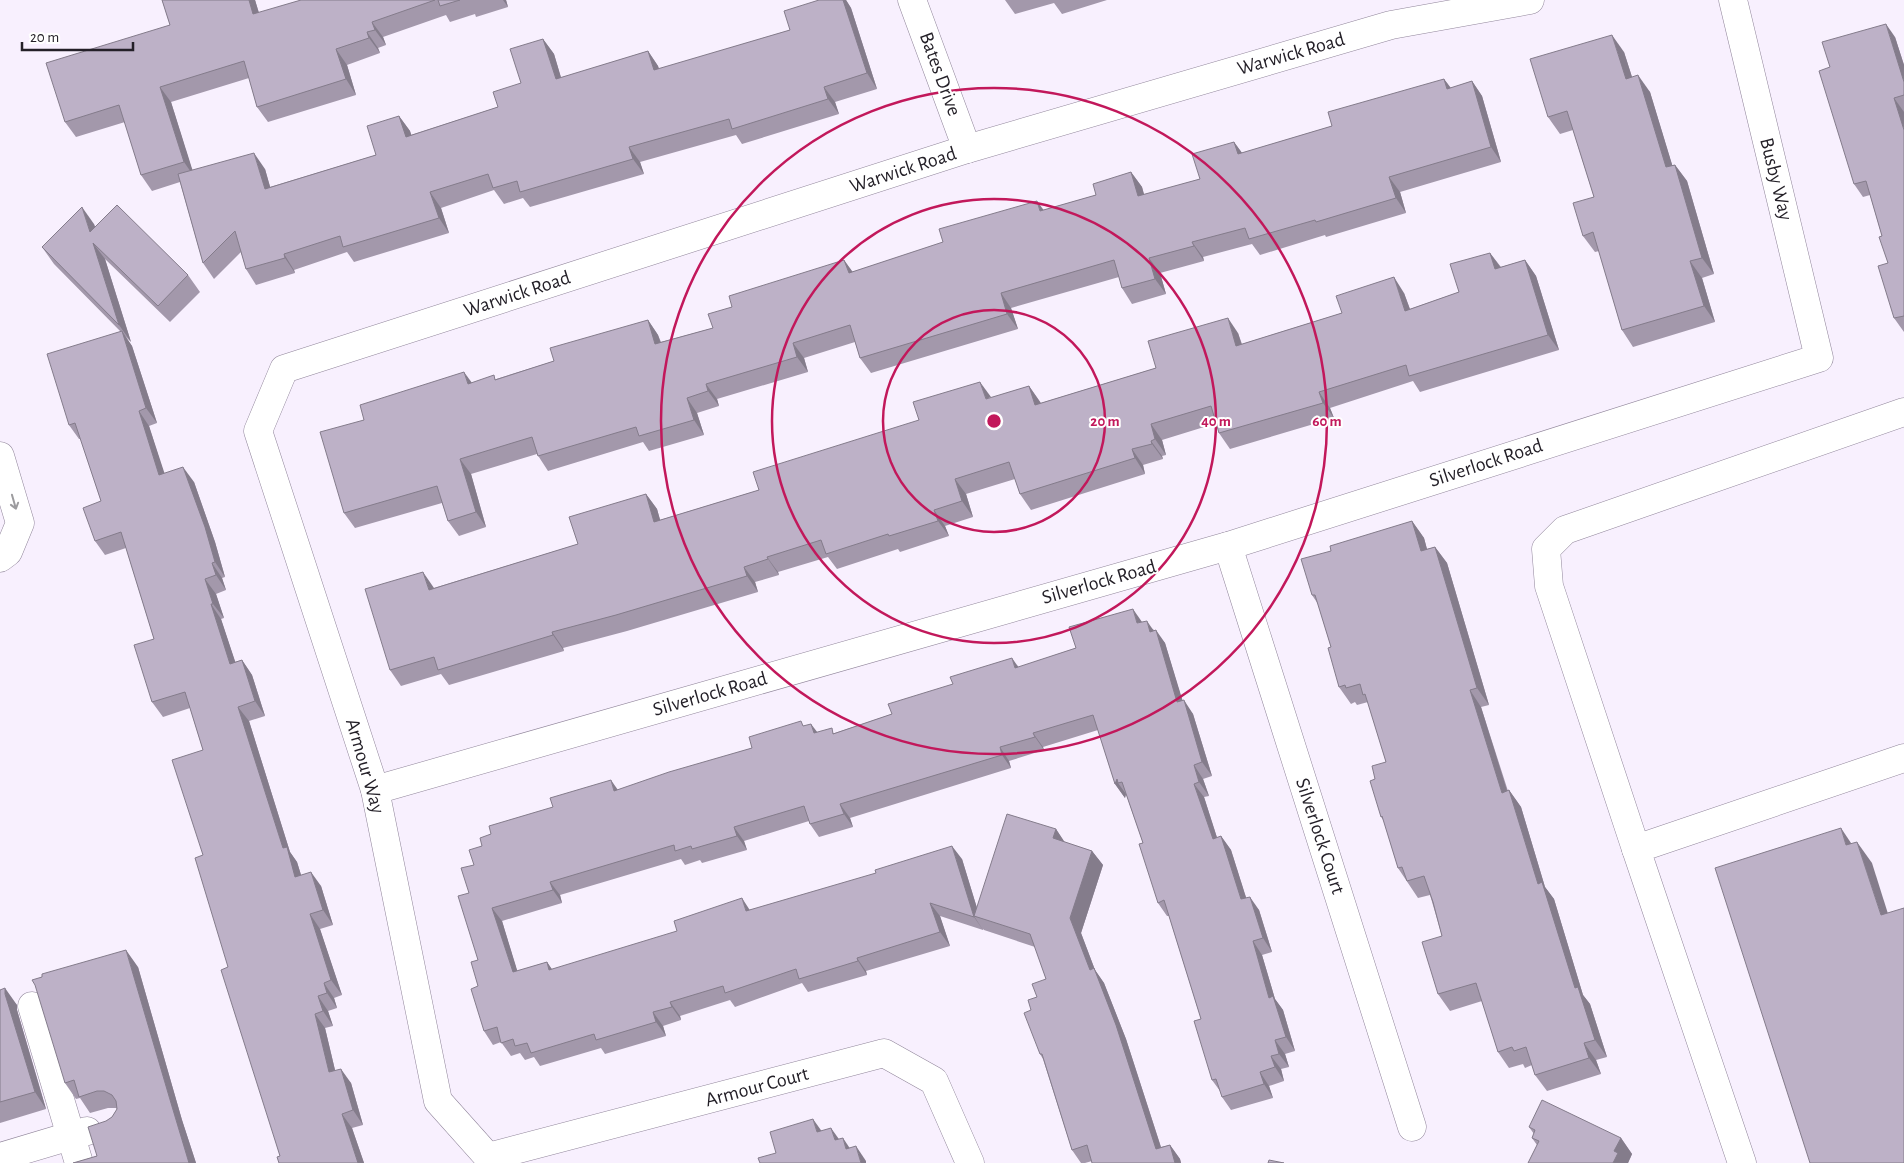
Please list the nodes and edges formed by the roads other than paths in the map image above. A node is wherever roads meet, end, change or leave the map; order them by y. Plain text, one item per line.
1 (912, 0) edge
2 (1530, 0) edge
3 (1733, 0) edge
4 (967, 149) junction
5 (1819, 358) joint
6 (284, 369) joint
7 (1904, 412) edge
8 (0, 456) edge
9 (1228, 546) junction
10 (0, 558) edge
11 (1904, 758) edge
12 (375, 790) junction
13 (1636, 849) junction
14 (32, 1006) edge
15 (113, 1123) edge
16 (1412, 1128) dead end
17 (71, 1136) junction
18 (0, 1157) edge
19 (488, 1157) joint
20 (79, 1163) edge
21 (970, 1163) edge
22 (1742, 1163) edge

1 - 4 street, Bates Drive
2 - 4 street, Warwick Road
3 - 5 street, Busby Way
4 - 6 street, Warwick Road
5 - 9 street, Silverlock Road
6 - 12 street, Armour Way
7 - 13 street
8 -> 10 street
9 - 12 street, Silverlock Road
9 - 16 street, Silverlock Court
11 - 13 street
12 - 19 street, Armour Way
13 - 22 street
14 - 17 street
15 - 17 street
17 - 18 street
17 - 20 street
19 - 21 street, Armour Court

